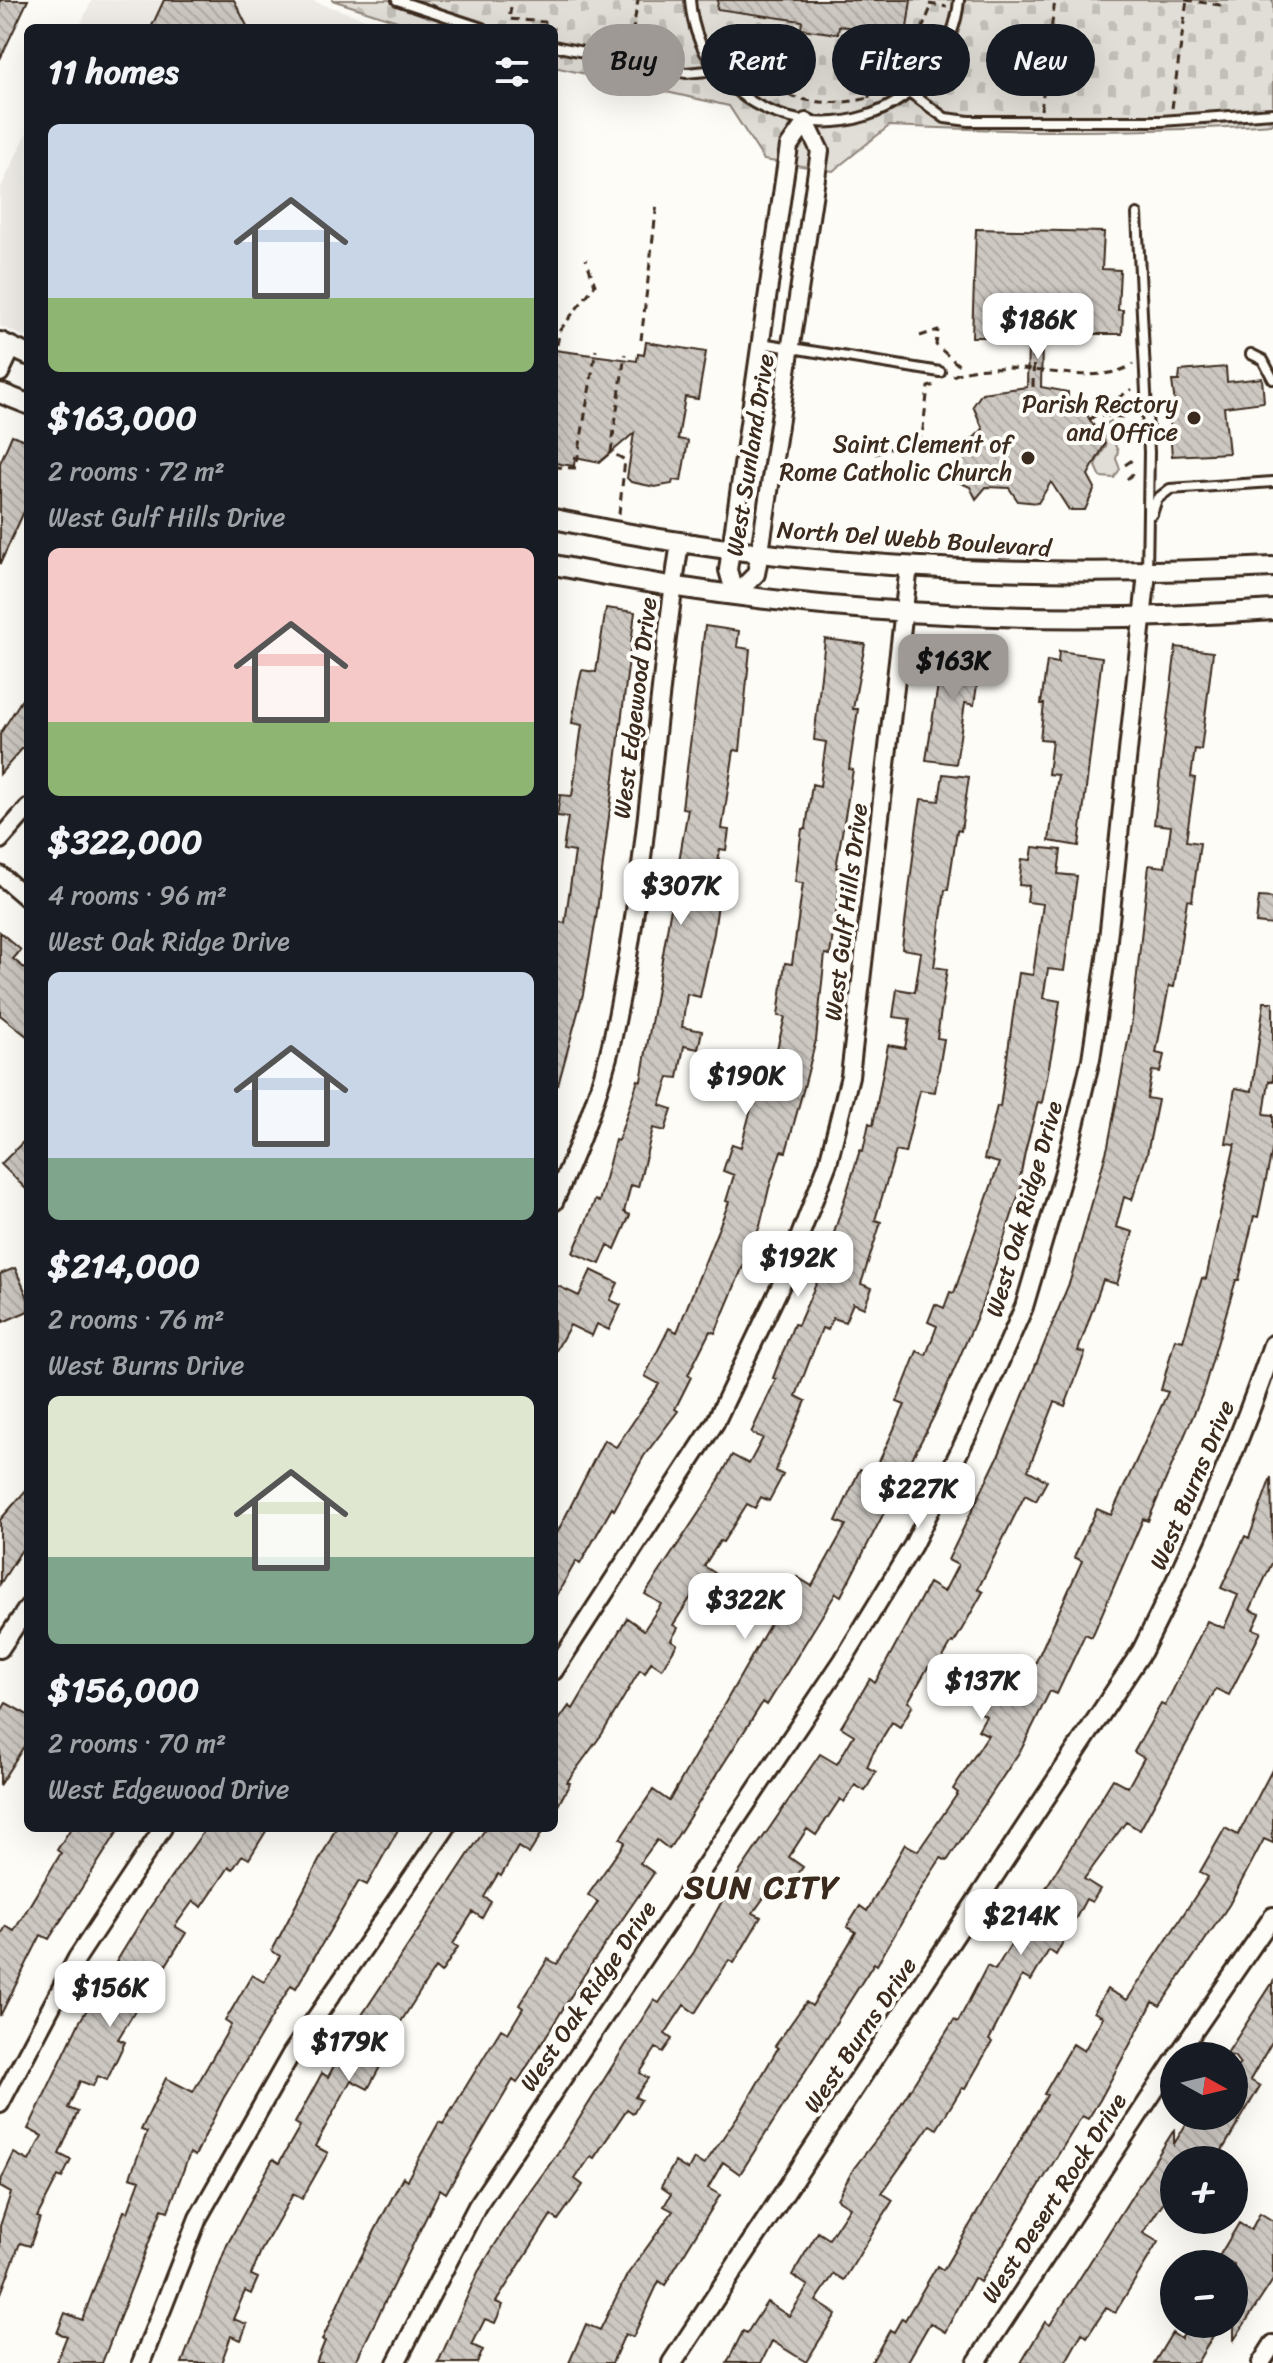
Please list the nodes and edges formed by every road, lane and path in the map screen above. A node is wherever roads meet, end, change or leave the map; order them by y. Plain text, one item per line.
1 (397, 0) edge
2 (638, 0) edge
3 (690, 0) edge
4 (959, 0) edge
5 (1055, 0) edge
6 (1186, 0) edge
7 (1221, 0) edge
8 (932, 5) dead end
9 (511, 7) dead end
10 (470, 24) edge
11 (545, 24) edge
12 (634, 24) edge
13 (954, 24) edge
14 (701, 42) edge
15 (558, 47) edge
16 (582, 52) edge
17 (746, 96) edge
18 (790, 96) edge
19 (908, 96) edge
20 (915, 96) edge
21 (869, 98) joint
22 (1273, 113) edge
23 (1170, 120) junction
24 (1040, 121) junction
25 (806, 122) junction
26 (657, 203) dead end
27 (1137, 214) dead end
28 (586, 259) dead end
29 (920, 336) dead end
30 (558, 340) edge
31 (641, 340) dead end
32 (761, 343) junction
33 (1034, 344) dead end
34 (13, 348) edge
35 (596, 350) dead end
36 (790, 350) junction
37 (625, 354) dead end
38 (1251, 354) dead end
39 (1132, 364) dead end
40 (962, 368) dead end
41 (1034, 370) junction
42 (0, 373) edge
43 (944, 375) joint
44 (1273, 379) edge
45 (939, 383) dead end
46 (1138, 385) dead end
47 (1033, 387) dead end
48 (0, 393) edge
49 (1118, 398) dead end
50 (24, 402) edge
51 (1124, 417) dead end
52 (1089, 420) dead end
53 (1143, 431) dead end
54 (1123, 443) dead end
55 (875, 454) dead end
56 (558, 468) edge
57 (1273, 482) edge
58 (619, 514) dead end
59 (558, 520) edge
60 (1149, 522) junction
61 (680, 543) junction
62 (732, 549) junction
63 (760, 552) junction
64 (558, 566) edge
65 (909, 566) junction
66 (1273, 567) edge
67 (1147, 573) junction
68 (673, 584) junction
69 (735, 595) junction
70 (1273, 610) edge
71 (906, 612) junction
72 (1144, 616) junction
73 (24, 813) edge
74 (0, 840) edge
75 (0, 875) edge
76 (24, 896) edge
77 (558, 1193) edge
78 (1273, 1345) edge
79 (24, 1613) edge
80 (0, 1649) edge
81 (558, 1665) edge
82 (160, 1832) edge
83 (443, 1832) edge
84 (1273, 1916) edge
85 (1187, 2042) edge
86 (1160, 2082) edge
87 (0, 2104) edge
88 (1273, 2344) edge
89 (141, 2363) edge
90 (396, 2363) edge
91 (672, 2363) edge
92 (976, 2363) edge
93 (1261, 2363) edge

1 - 10 lane
2 - 12 path
3 - 14 lane
4 - 13 lane
5 - 24 path
6 - 7 path
6 - 23 path
8 - 21 path
9 - 11 path
15 - 16 lane
17 - 25 lane
18 - 21 path
19 - 25 lane
20 - 24 lane
22 - 23 lane
23 - 24 lane
25 - 32 street, West Sunland Drive
25 - 36 street, West Sunland Drive
26 - 31 path
27 - 60 lane
28 - 30 path
29 - 40 path
32 - 36 lane
32 - 62 street, West Sunland Drive
33 - 41 path
34 - 42 street
35 - 56 path
36 - 43 lane
36 - 63 street, West Sunland Drive
37 - 58 path
38 - 44 lane
39 - 41 path
41 - 43 path
41 - 47 path
45 - 55 path
46 - 49 path
48 - 50 street
51 - 52 path
53 - 54 path
57 - 60 lane
59 - 61 street, North Del Webb Boulevard
60 - 67 lane
61 - 62 street, North Del Webb Boulevard
61 - 68 street, West Edgewood Drive
62 - 63 street, North Del Webb Boulevard
62 - 69 street, West Sunland Drive
63 - 65 street, North Del Webb Boulevard
63 - 69 street, West Sunland Drive
64 - 68 street
65 - 67 street, North Del Webb Boulevard
65 - 71 street, West Gulf Hills Drive
66 - 67 street, North Del Webb Boulevard
67 - 72 street, West Oak Ridge Drive
68 - 69 street
68 - 77 street, West Edgewood Drive
69 - 71 street
70 - 72 street
71 - 72 street
71 - 81 street, West Gulf Hills Drive
72 - 90 street, West Oak Ridge Drive
73 - 74 street
75 - 76 street
78 - 91 street, West Burns Drive
79 - 80 street
82 - 87 street
83 - 89 street
84 - 85 street, West Desert Rock Drive
86 - 92 street, West Desert Rock Drive
88 - 93 street

